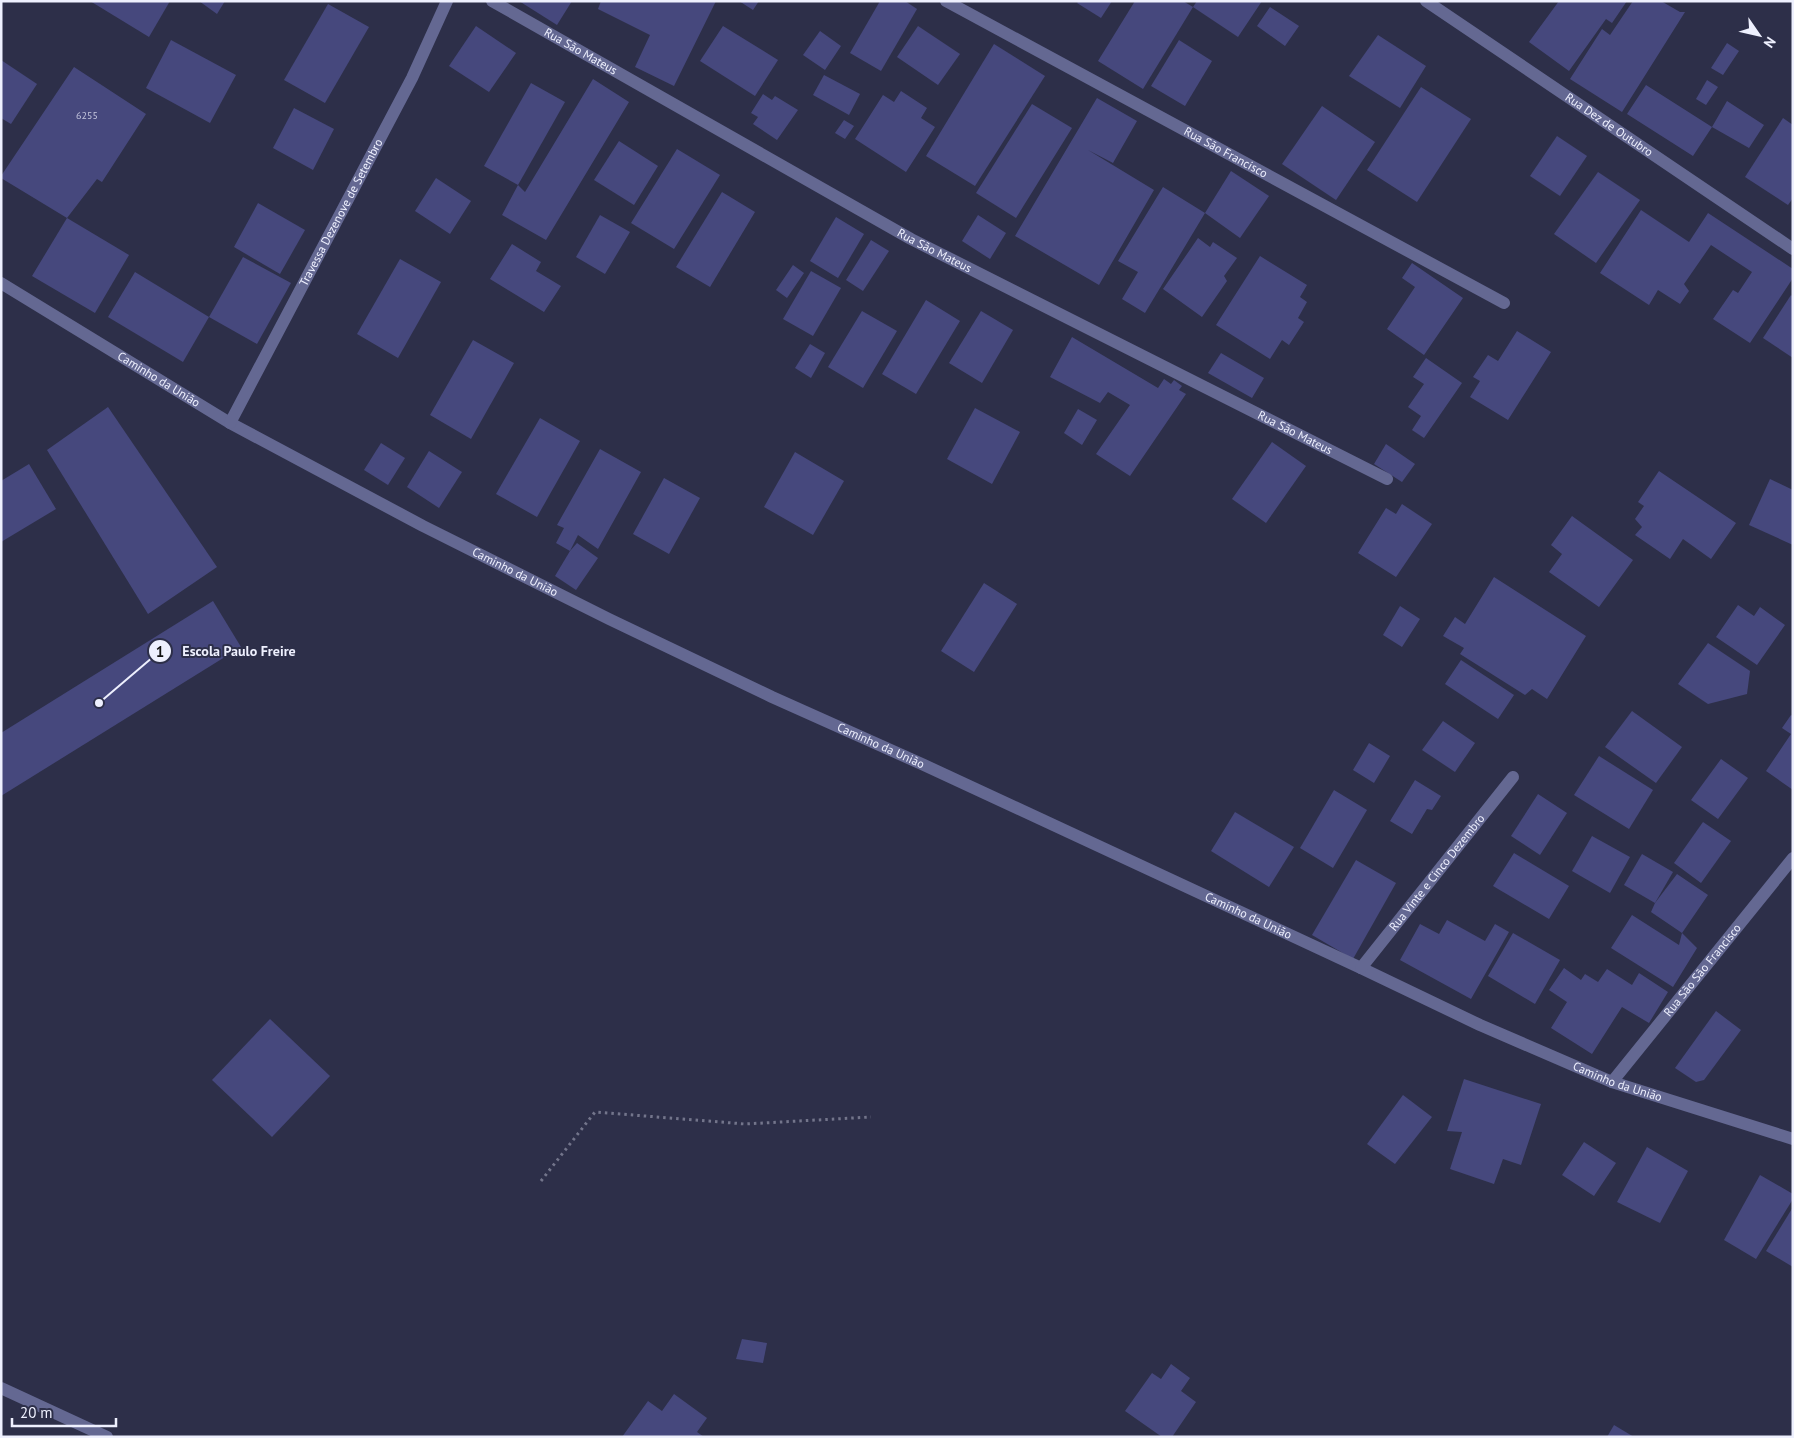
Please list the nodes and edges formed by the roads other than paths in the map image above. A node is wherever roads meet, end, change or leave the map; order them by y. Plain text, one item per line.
1 (447, 1) edge
2 (492, 1) edge
3 (946, 1) edge
4 (1426, 1) edge
5 (1793, 249) edge
6 (1, 283) edge
7 (1504, 303) dead end
8 (230, 423) junction
9 (1387, 479) dead end
10 (1513, 777) dead end
11 (1793, 858) edge
12 (1361, 968) junction
13 (1612, 1082) junction
14 (1793, 1139) edge
15 (1, 1388) edge
16 (108, 1437) edge

1 - 8 street, Travessa Dezenove de Setembro
2 - 9 street, Rua São Mateus
3 - 7 street, Rua São Francisco
4 - 5 street, Rua Dez de Outubro
6 - 8 street, Caminho da União
8 - 12 street, Caminho da União
10 - 12 street, Rua Vinte e Cinco Dezembro
11 - 13 street, Rua São São Francisco
12 - 13 street, Caminho da União
13 - 14 street, Caminho da União
15 - 16 street

